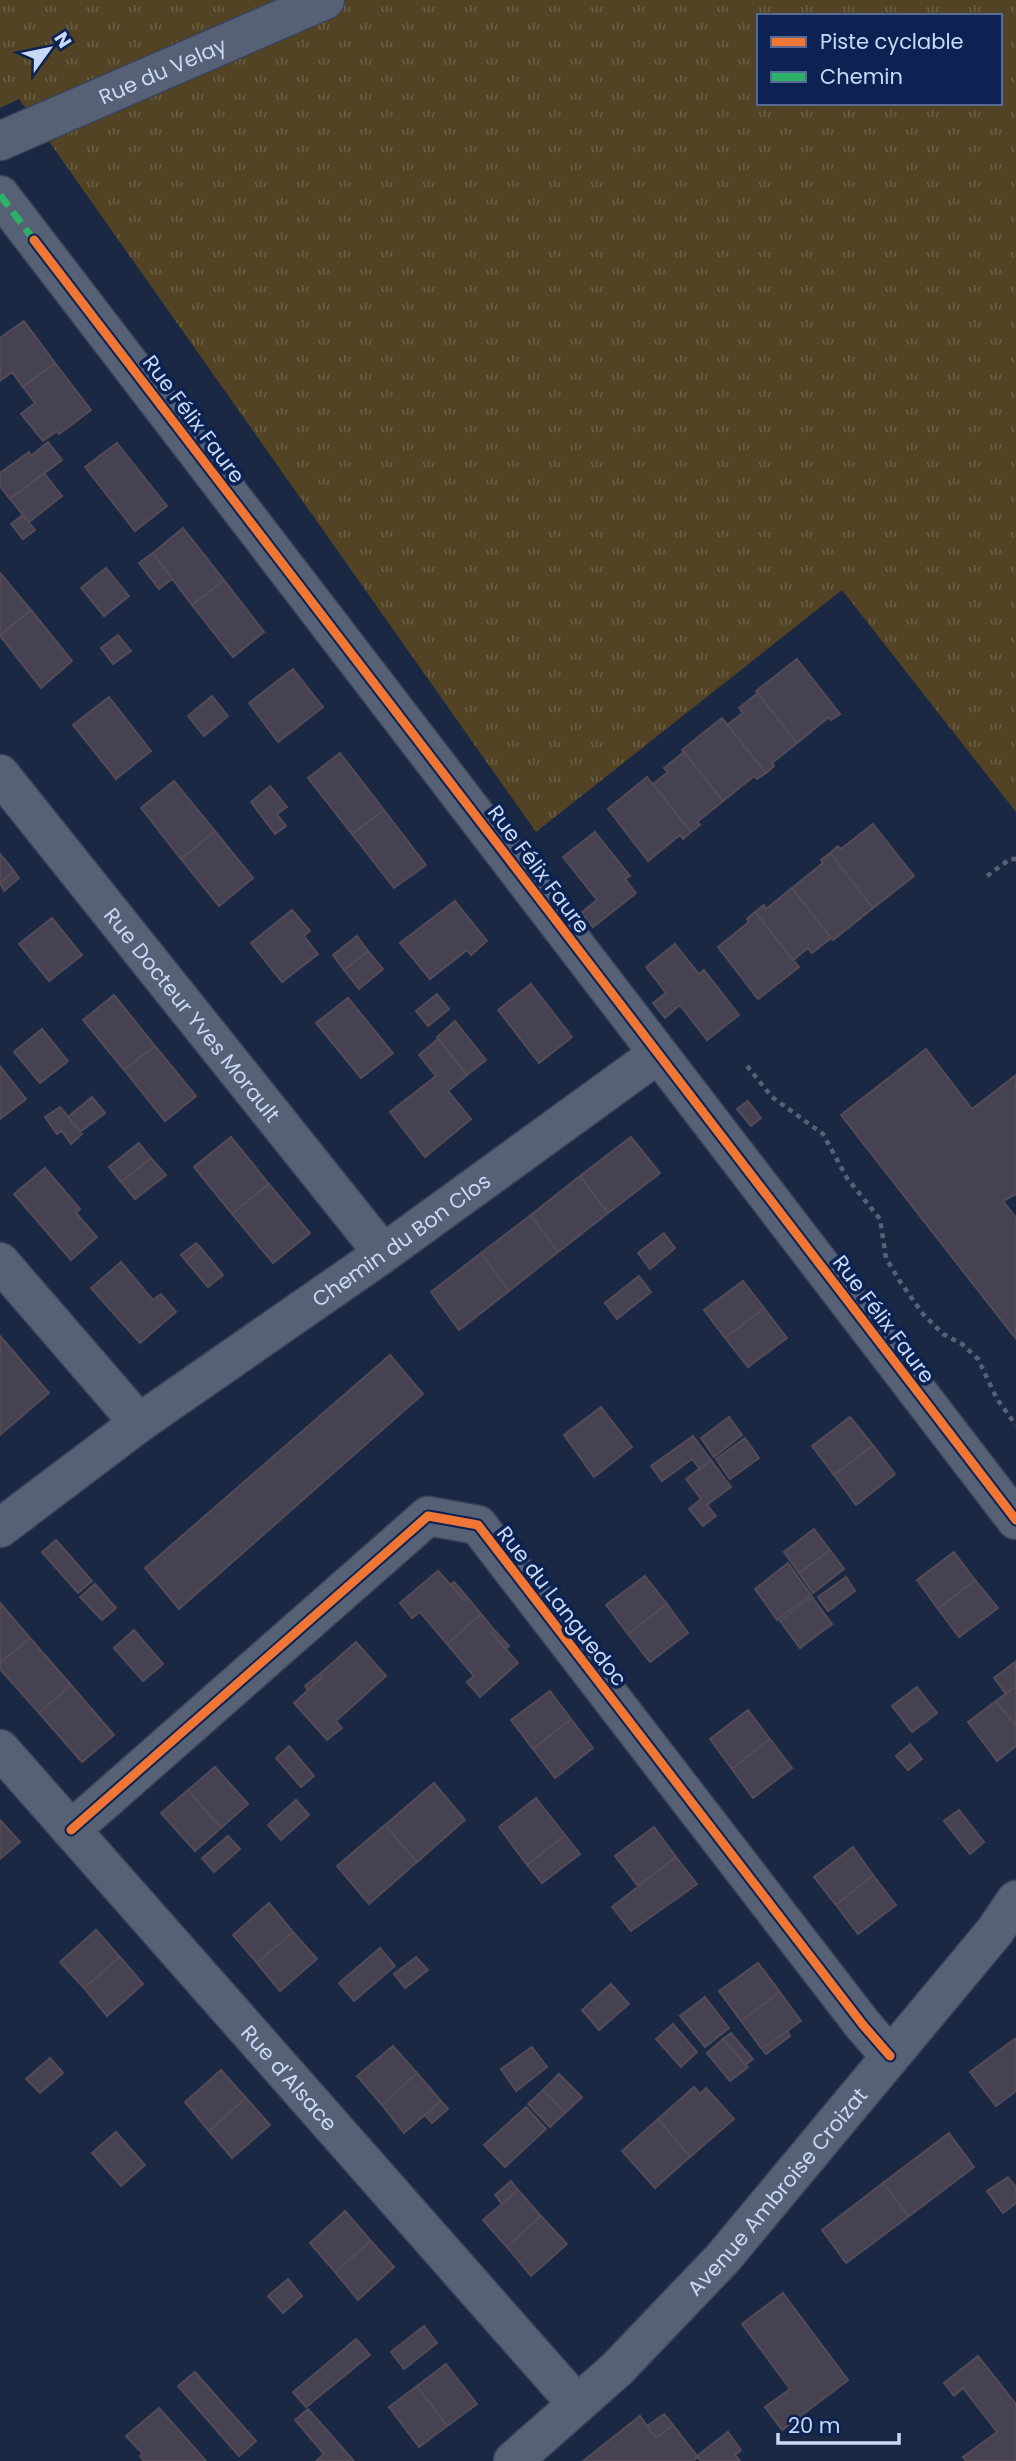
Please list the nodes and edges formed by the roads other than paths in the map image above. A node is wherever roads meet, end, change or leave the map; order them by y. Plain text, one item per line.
1 (325, 0) edge
2 (0, 141) edge
3 (0, 195) edge
4 (0, 774) edge
5 (658, 1054) junction
6 (381, 1255) junction
7 (0, 1262) edge
8 (139, 1423) junction
9 (1016, 1520) edge
10 (0, 1528) edge
11 (0, 1749) edge
12 (71, 1830) junction
13 (1016, 1900) edge
14 (890, 2056) junction
15 (578, 2404) junction
16 (513, 2461) edge

1 - 2 street, Rue du Velay
3 - 5 street, Rue Félix Faure
4 - 6 street, Rue Docteur Yves Morault
5 - 6 street, Chemin du Bon Clos
5 - 9 street, Rue Félix Faure
6 - 8 street, Chemin du Bon Clos
7 - 8 street
8 - 10 street, Chemin du Bon Clos
11 - 12 street, Rue d'Alsace
12 - 14 street, Rue du Languedoc
12 - 15 street, Rue d'Alsace
13 - 14 street, Avenue Ambroise Croizat
14 - 15 street, Avenue Ambroise Croizat
15 - 16 street, Avenue Ambroise Croizat

